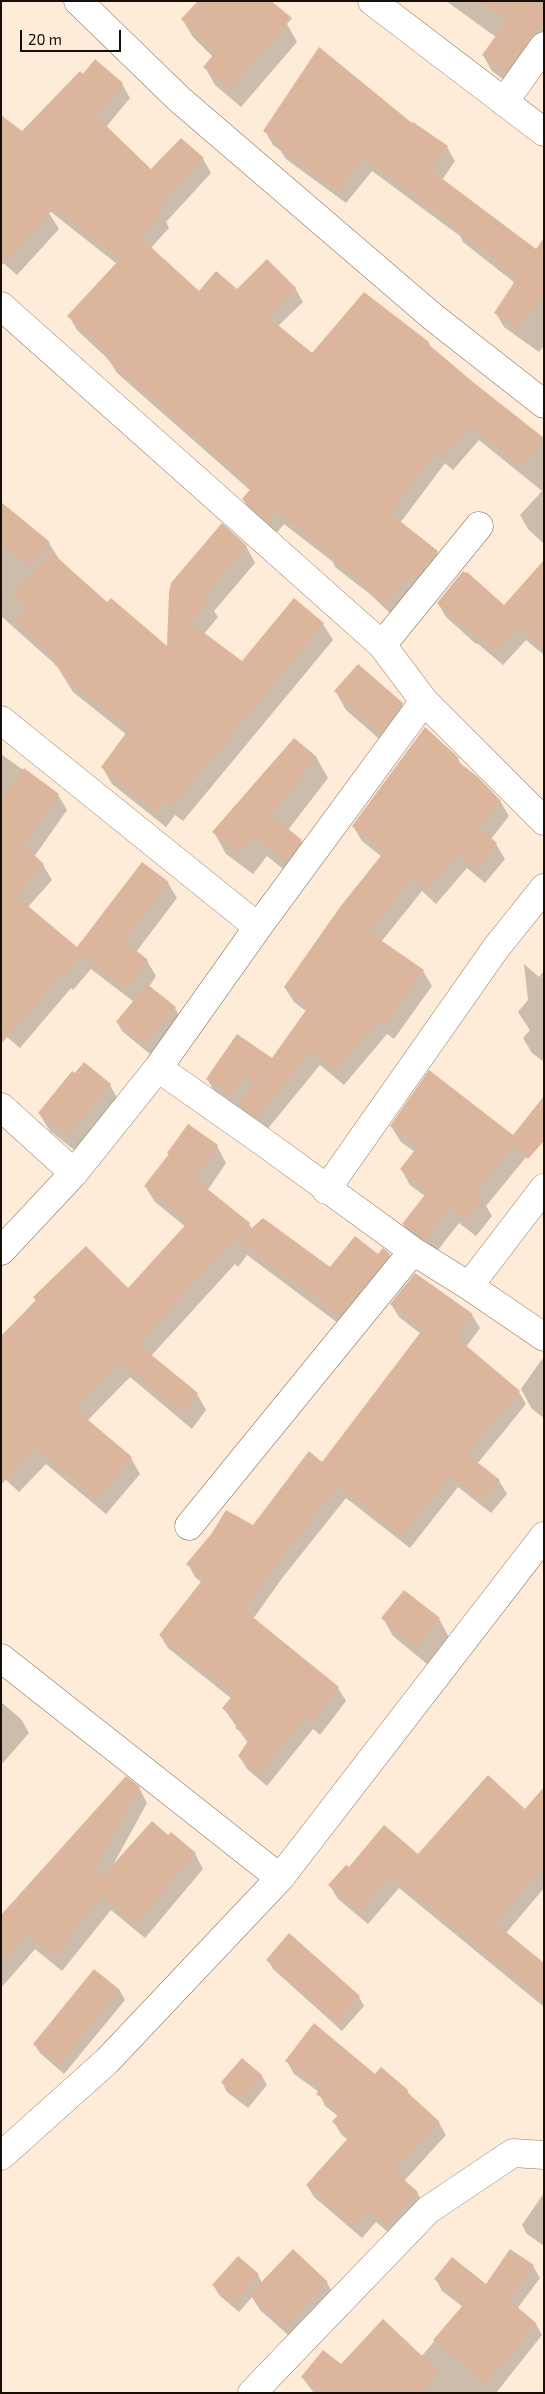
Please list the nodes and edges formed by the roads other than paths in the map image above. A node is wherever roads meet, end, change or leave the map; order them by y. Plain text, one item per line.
1 (78, 1) edge
2 (372, 1) edge
3 (544, 46) edge
4 (504, 102) junction
5 (544, 132) edge
6 (1, 306) edge
7 (544, 404) edge
8 (479, 526) dead end
9 (382, 645) junction
10 (424, 701) junction
11 (1, 720) edge
12 (544, 821) edge
13 (544, 888) edge
14 (258, 927) junction
15 (158, 1068) junction
16 (1, 1106) edge
17 (74, 1173) junction
18 (544, 1188) edge
19 (326, 1190) junction
20 (1, 1251) edge
21 (413, 1251) junction
22 (469, 1286) junction
23 (544, 1336) edge
24 (189, 1526) dead end
25 (544, 1536) edge
26 (1, 1658) edge
27 (280, 1878) junction
28 (544, 2155) edge
29 (1, 2156) edge
30 (252, 2393) edge

1 - 7 street
2 - 4 street
3 - 4 street
4 - 5 street
6 - 9 street
8 - 9 street
9 - 10 street
10 - 12 street
10 - 14 street
11 - 14 street
13 - 19 street
14 - 15 street
15 - 17 street
15 - 19 street
16 - 17 street
17 - 20 street
18 - 22 street
19 - 21 street
21 - 22 street
21 - 24 street
22 - 23 street
25 - 27 street
26 - 27 street
27 - 29 street
28 - 30 street

